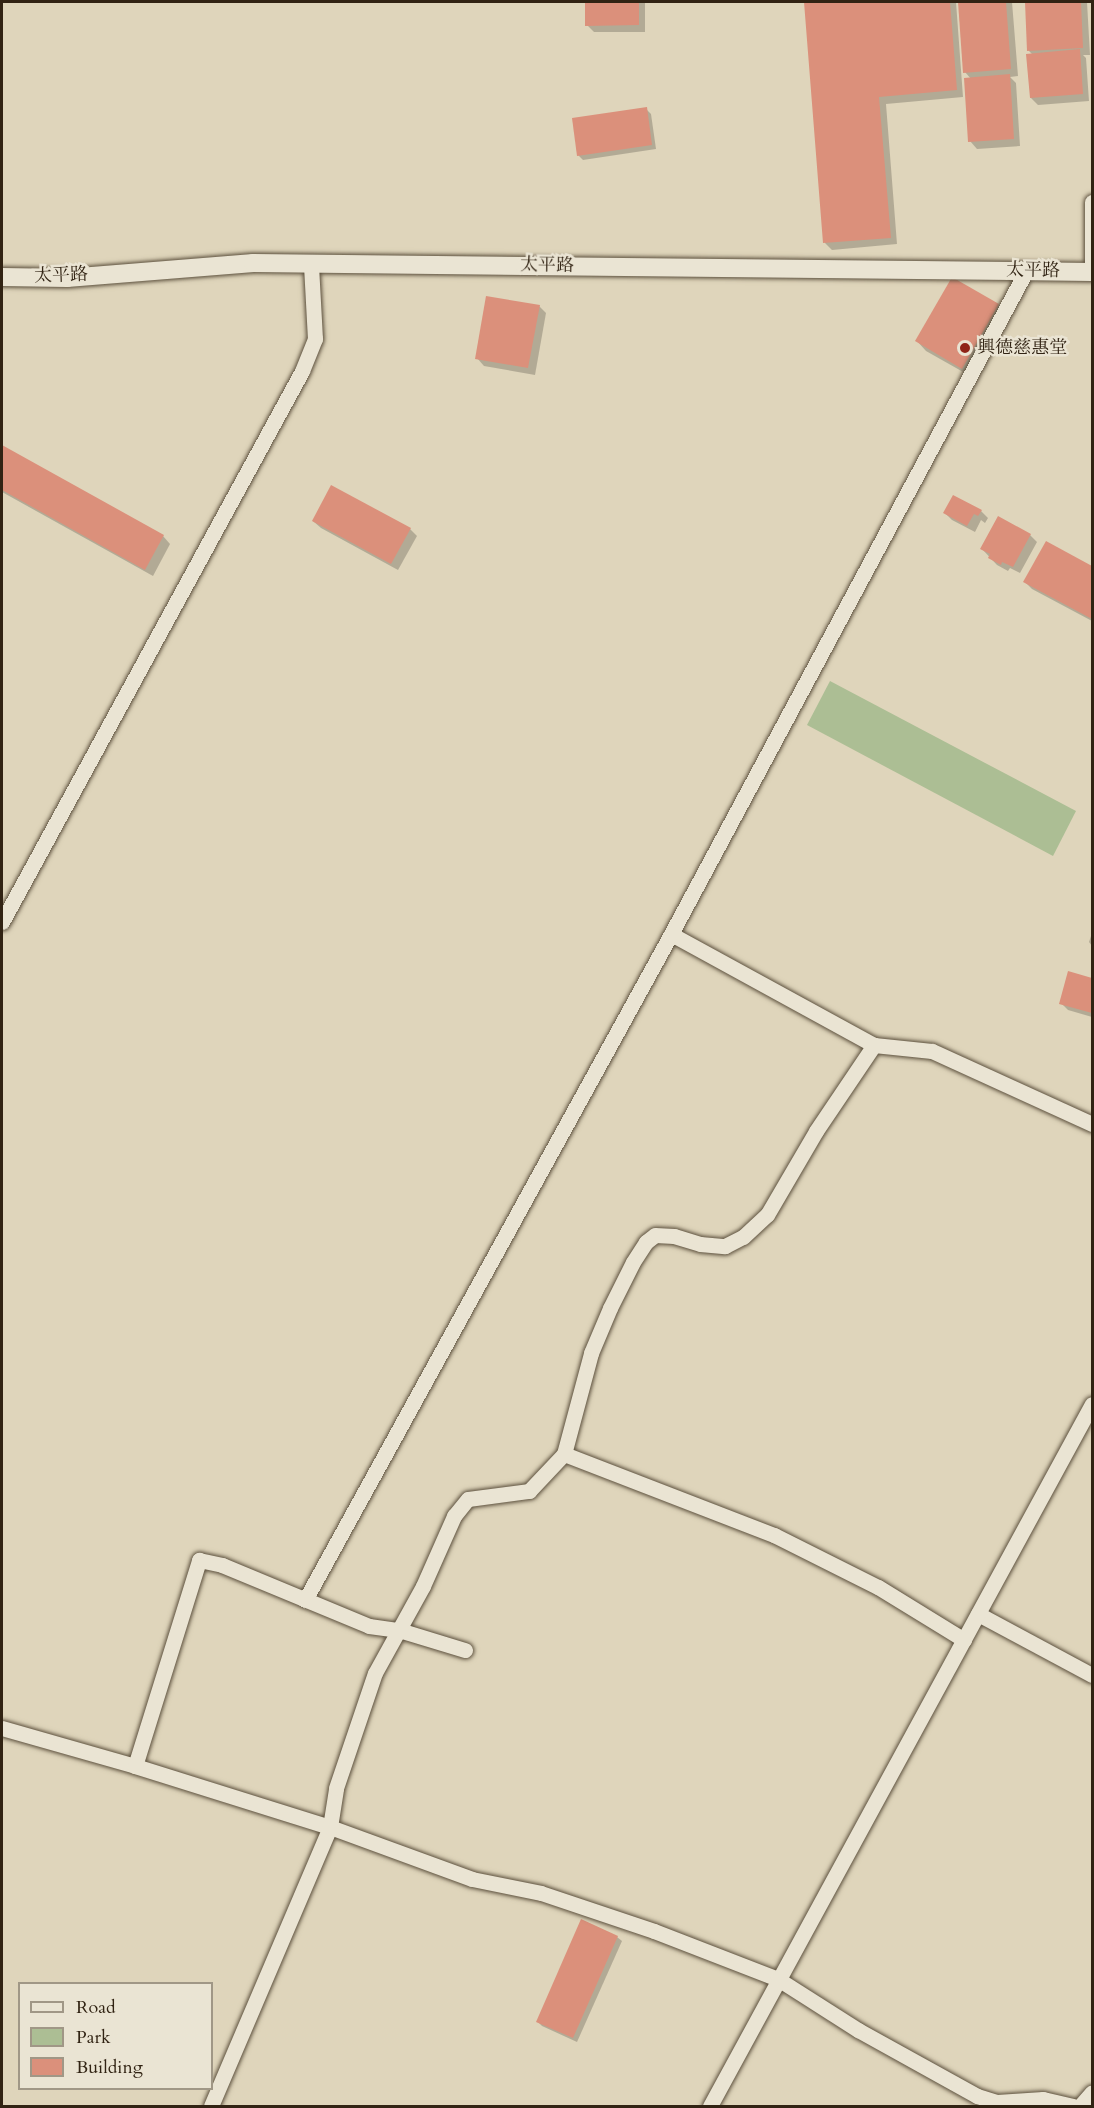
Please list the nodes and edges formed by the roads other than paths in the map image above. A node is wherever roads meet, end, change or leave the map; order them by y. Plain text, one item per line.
1 (1092, 202) edge
2 (311, 264) junction
3 (1026, 271) junction
4 (1092, 272) edge
5 (2, 277) edge
6 (2, 922) edge
7 (670, 934) junction
8 (874, 1045) junction
9 (1092, 1124) edge
10 (1092, 1404) edge
11 (564, 1454) junction
12 (305, 1600) junction
13 (977, 1615) junction
14 (399, 1630) junction
15 (964, 1640) junction
16 (465, 1650) dead end
17 (1092, 1675) edge
18 (2, 1728) edge
19 (135, 1766) junction
20 (330, 1827) junction
21 (778, 1979) junction
22 (1092, 2092) edge
23 (212, 2106) edge
24 (710, 2106) edge
25 (1073, 2106) edge
26 (1080, 2106) edge

1 - 4 street
2 - 3 street, 太平路
2 - 5 street, 太平路
2 - 6 street
3 - 4 street, 太平路
3 - 7 street
7 - 8 street
7 - 12 street
8 - 9 street
8 - 11 street
10 - 13 street
11 - 14 street
11 - 15 street
12 - 14 street
12 - 19 street
13 - 15 street
13 - 17 street
14 - 16 street
14 - 20 street
15 - 21 street
18 - 19 street
19 - 20 street
20 - 21 street
20 - 23 street
21 - 24 street
21 - 25 street
22 - 26 street

